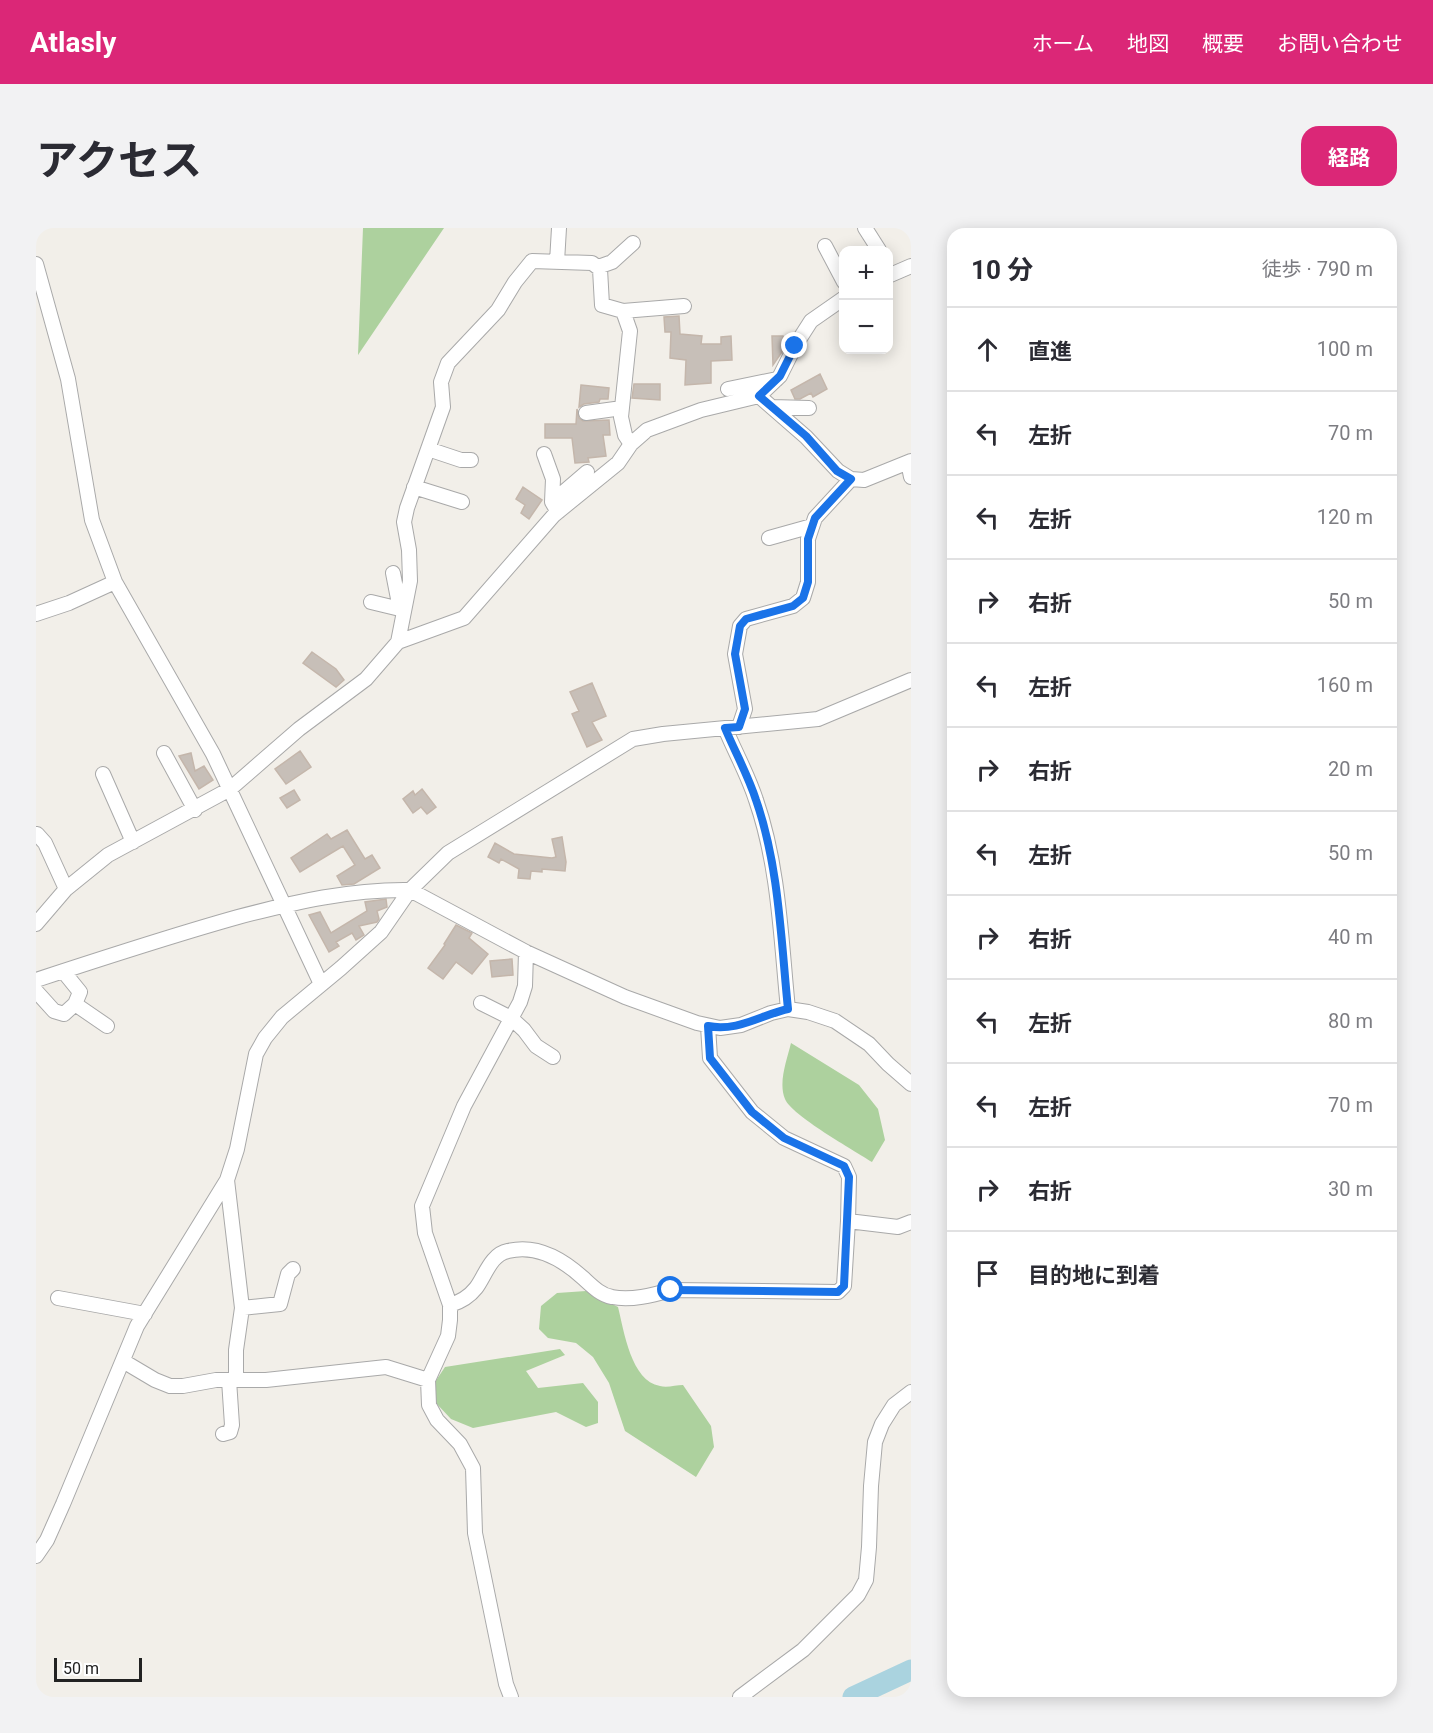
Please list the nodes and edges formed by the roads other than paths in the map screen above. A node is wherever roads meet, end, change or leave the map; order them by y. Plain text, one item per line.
1 (559, 228) edge
2 (865, 228) edge
3 (633, 243) dead end
4 (825, 246) dead end
5 (876, 246) edge
6 (557, 262) junction
7 (36, 264) edge
8 (911, 266) edge
9 (598, 267) junction
10 (893, 271) edge
11 (839, 274) edge
12 (840, 300) edge
13 (684, 306) dead end
14 (623, 311) junction
15 (777, 379) junction
16 (728, 389) dead end
17 (759, 396) junction
18 (772, 407) junction
19 (622, 408) junction
20 (809, 408) dead end
21 (585, 413) dead end
22 (631, 444) junction
23 (428, 449) junction
24 (544, 454) dead end
25 (471, 460) dead end
26 (909, 461) edge
27 (587, 472) dead end
28 (911, 477) edge
29 (851, 479) junction
30 (414, 487) junction
31 (462, 502) dead end
32 (555, 507) junction
33 (812, 526) junction
34 (769, 538) dead end
35 (393, 573) dead end
36 (115, 582) junction
37 (371, 602) dead end
38 (402, 610) junction
39 (36, 614) edge
40 (398, 642) junction
41 (911, 680) edge
42 (732, 727) junction
43 (164, 753) dead end
44 (103, 774) dead end
45 (230, 789) junction
46 (195, 810) junction
47 (37, 834) edge
48 (133, 842) junction
49 (66, 889) junction
50 (410, 890) junction
51 (283, 905) junction
52 (36, 924) edge
53 (526, 952) junction
54 (63, 971) junction
55 (36, 980) edge
56 (321, 984) junction
57 (36, 991) edge
58 (481, 1003) dead end
59 (75, 1004) junction
60 (788, 1009) junction
61 (512, 1018) junction
62 (107, 1026) dead end
63 (708, 1026) junction
64 (553, 1057) dead end
65 (911, 1084) edge
66 (227, 1180) junction
67 (848, 1221) junction
68 (911, 1222) edge
69 (293, 1269) dead end
70 (58, 1298) dead end
71 (450, 1305) junction
72 (242, 1308) junction
73 (145, 1314) junction
74 (123, 1361) junction
75 (233, 1380) junction
76 (428, 1380) junction
77 (911, 1392) edge
78 (223, 1434) dead end
79 (36, 1556) edge
80 (511, 1697) edge
81 (740, 1697) edge

1 - 6 street
2 - 5 street
3 - 9 street
4 - 11 street
6 - 9 street
6 - 23 street
7 - 36 street
8 - 10 street
9 - 14 street
12 - 15 street
13 - 14 street
14 - 19 street
15 - 16 street
15 - 17 street
17 - 18 street
17 - 22 street
18 - 20 street
18 - 29 street
19 - 21 street
19 - 22 street
22 - 32 street
23 - 25 street
23 - 30 street
24 - 32 street
26 - 28 street
26 - 29 street
27 - 32 street
29 - 33 street
30 - 31 street
30 - 38 street
32 - 40 street
33 - 34 street
33 - 42 street
35 - 38 street
36 - 39 street
36 - 45 street
37 - 38 street
38 - 40 street
40 - 45 street
41 - 42 street
42 - 50 street
42 - 60 street
43 - 46 street
44 - 48 street
45 - 46 street
45 - 51 street
46 - 48 street
47 - 49 street
48 - 49 street
49 - 52 street
50 - 51 street
50 - 53 street
50 - 56 street
51 - 54 street
51 - 56 street
53 - 61 street
53 - 63 street
54 - 55 street
54 - 59 street
56 - 66 street
57 - 59 street
58 - 61 street
59 - 62 street
60 - 63 street
60 - 65 street
61 - 64 street
61 - 71 street
63 - 67 street
66 - 72 street
66 - 73 street
67 - 68 street
67 - 71 street
69 - 72 street
70 - 73 street
71 - 76 street
72 - 75 street
73 - 74 street
74 - 75 street
74 - 79 street
75 - 76 street
75 - 78 street
76 - 80 street
77 - 81 street

